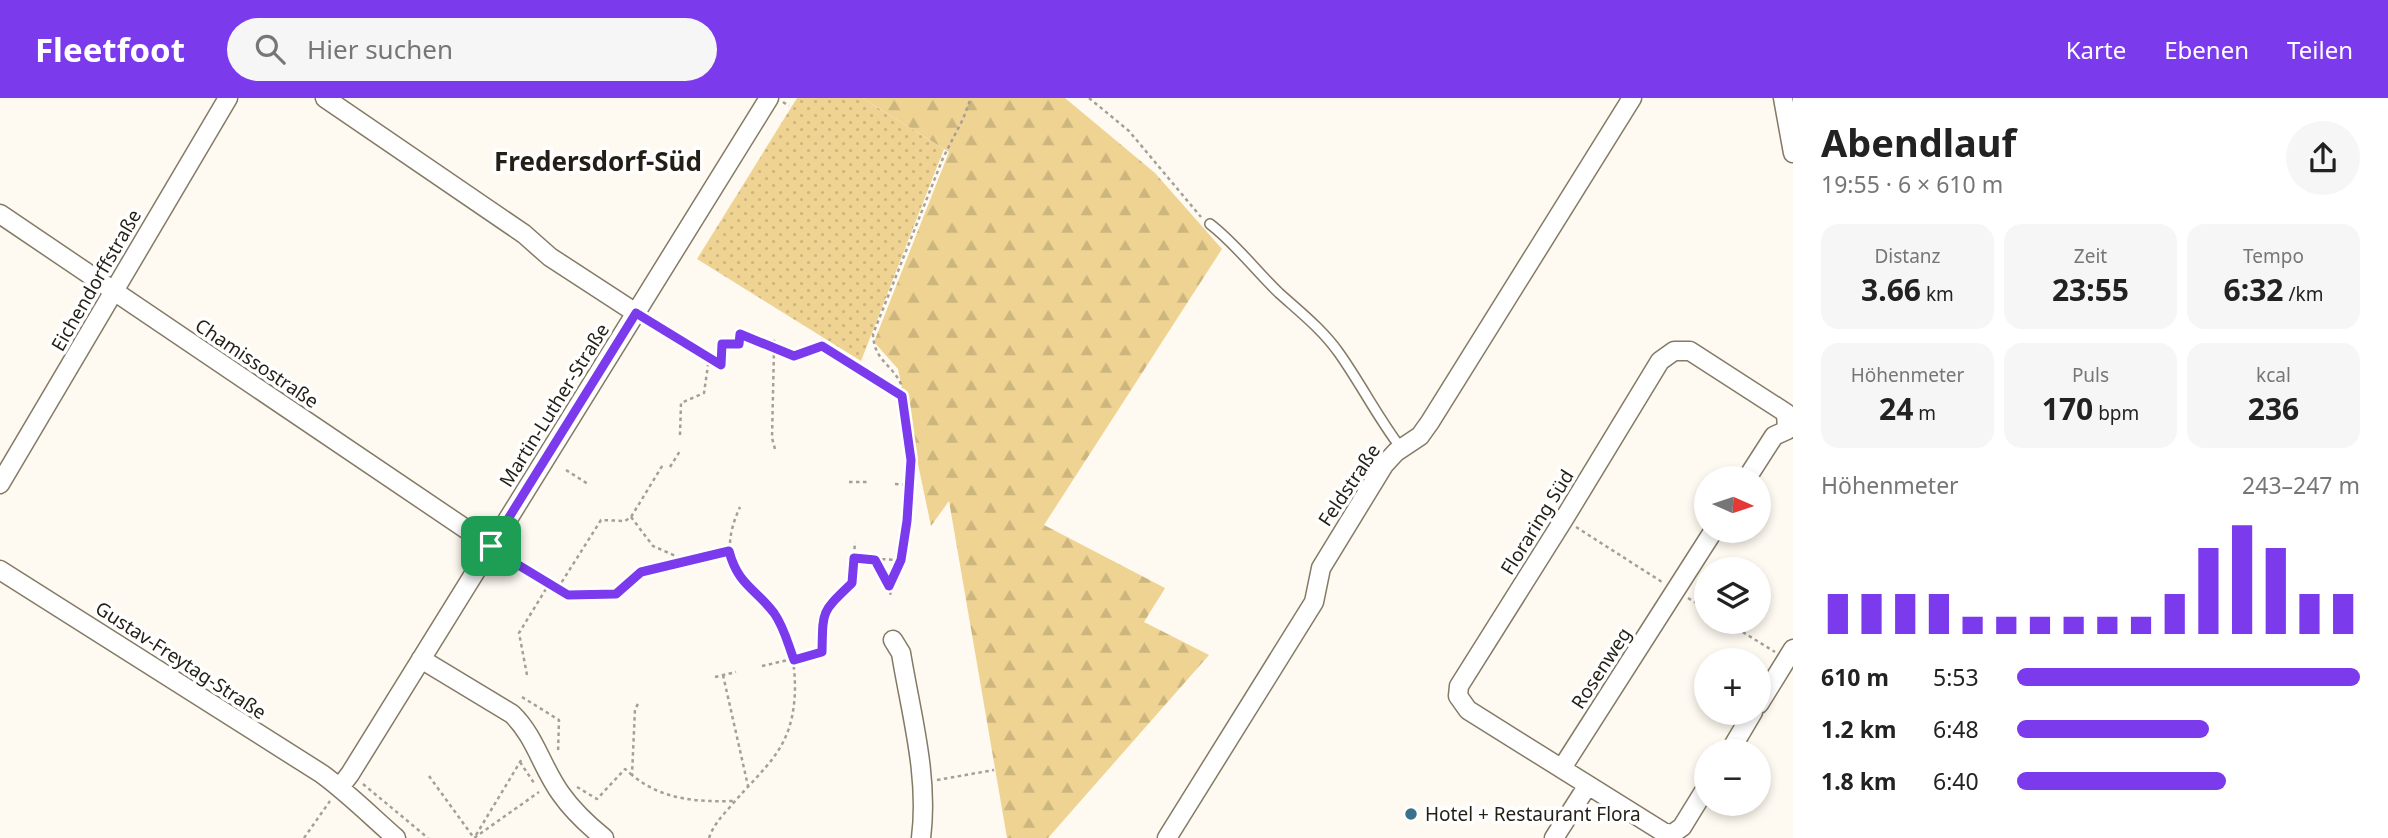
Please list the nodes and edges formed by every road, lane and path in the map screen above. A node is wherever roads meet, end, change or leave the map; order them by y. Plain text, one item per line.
1 (228, 98) edge
2 (325, 98) edge
3 (769, 98) edge
4 (971, 98) edge
5 (1089, 98) edge
6 (1632, 98) edge
7 (1783, 98) edge
8 (1792, 143) edge
9 (0, 214) edge
10 (1210, 224) joint
11 (115, 291) junction
12 (636, 313) junction
13 (774, 337) dead end
14 (774, 349) junction
15 (709, 358) junction
16 (902, 396) junction
17 (1789, 427) edge
18 (680, 435) dead end
19 (1401, 448) junction
20 (775, 449) dead end
21 (680, 451) dead end
22 (664, 463) dead end
23 (1755, 466) edge
24 (670, 467) dead end
25 (566, 470) dead end
26 (849, 482) dead end
27 (868, 482) dead end
28 (0, 484) edge
29 (588, 484) dead end
30 (895, 484) dead end
31 (908, 485) junction
32 (740, 507) dead end
33 (631, 517) junction
34 (1564, 519) junction
35 (855, 542) dead end
36 (1706, 543) edge
37 (491, 547) junction
38 (729, 551) junction
39 (854, 558) junction
40 (875, 560) junction
41 (901, 560) junction
42 (687, 561) junction
43 (0, 570) edge
44 (549, 584) junction
45 (889, 586) junction
46 (557, 589) junction
47 (1675, 590) junction
48 (891, 597) dead end
49 (1694, 602) edge
50 (1751, 634) edge
51 (892, 640) dead end
52 (1790, 654) edge
53 (421, 659) junction
54 (794, 660) junction
55 (762, 666) dead end
56 (736, 672) dead end
57 (527, 675) dead end
58 (723, 675) junction
59 (715, 677) dead end
60 (1771, 685) edge
61 (522, 698) dead end
62 (638, 704) dead end
63 (533, 743) junction
64 (558, 755) dead end
65 (520, 762) junction
66 (1562, 768) junction
67 (994, 770) dead end
68 (632, 775) junction
69 (429, 776) dead end
70 (345, 780) junction
71 (923, 783) junction
72 (1588, 785) junction
73 (576, 786) dead end
74 (748, 786) junction
75 (734, 801) junction
76 (1694, 808) edge
77 (1672, 836) edge
78 (304, 838) edge
79 (397, 838) edge
80 (428, 838) edge
81 (474, 838) edge
82 (604, 838) edge
83 (709, 838) edge
84 (921, 838) edge
85 (1168, 838) edge
86 (1554, 838) edge

1 - 11 street, Eichendorffstraße
2 - 12 street
3 - 12 street, Martin-Luther-Straße
4 - 16 path
5 - 10 path
6 - 19 street, Feldstraße
7 - 8 street
9 - 11 street, Chamissostraße
10 - 19 lane
11 - 28 street, Eichendorffstraße
11 - 37 street, Chamissostraße
12 - 15 path
12 - 37 street, Martin-Luther-Straße
13 - 14 path
14 - 15 path
14 - 16 path
14 - 20 path
15 - 18 path
16 - 31 path
17 - 23 street
17 - 34 street, Floraring Süd
19 - 85 street, Feldstraße
21 - 24 path
22 - 33 path
25 - 29 path
26 - 27 path
30 - 31 path
31 - 41 path
32 - 38 path
33 - 42 path
33 - 46 path
34 - 47 path
34 - 66 street, Floraring Süd
35 - 39 path
36 - 47 street, Rosenweg
37 - 44 path
37 - 53 street, Martin-Luther-Straße
38 - 42 path
38 - 54 path
39 - 40 path
39 - 54 path
40 - 41 path
40 - 45 path
41 - 45 path
42 - 46 path
43 - 70 street, Gustav-Freytag-Straße
44 - 46 path
44 - 57 path
45 - 48 path
47 - 49 path
47 - 66 street, Rosenweg
50 - 52 path
51 - 71 street
52 - 60 street
53 - 63 street
53 - 70 street, Martin-Luther-Straße
54 - 55 path
54 - 74 path
56 - 58 path
58 - 59 path
58 - 74 path
61 - 64 path
62 - 68 path
63 - 65 path
63 - 82 street
65 - 81 path
65 - 81 path
66 - 72 street, Floraring Süd
67 - 71 path
68 - 73 path
68 - 75 path
69 - 81 path
70 - 78 path
70 - 79 street, Gustav-Freytag-Straße
70 - 80 path
71 - 84 street
72 - 77 street, Floraring Süd
72 - 86 street
74 - 75 path
75 - 83 path
76 - 77 street

